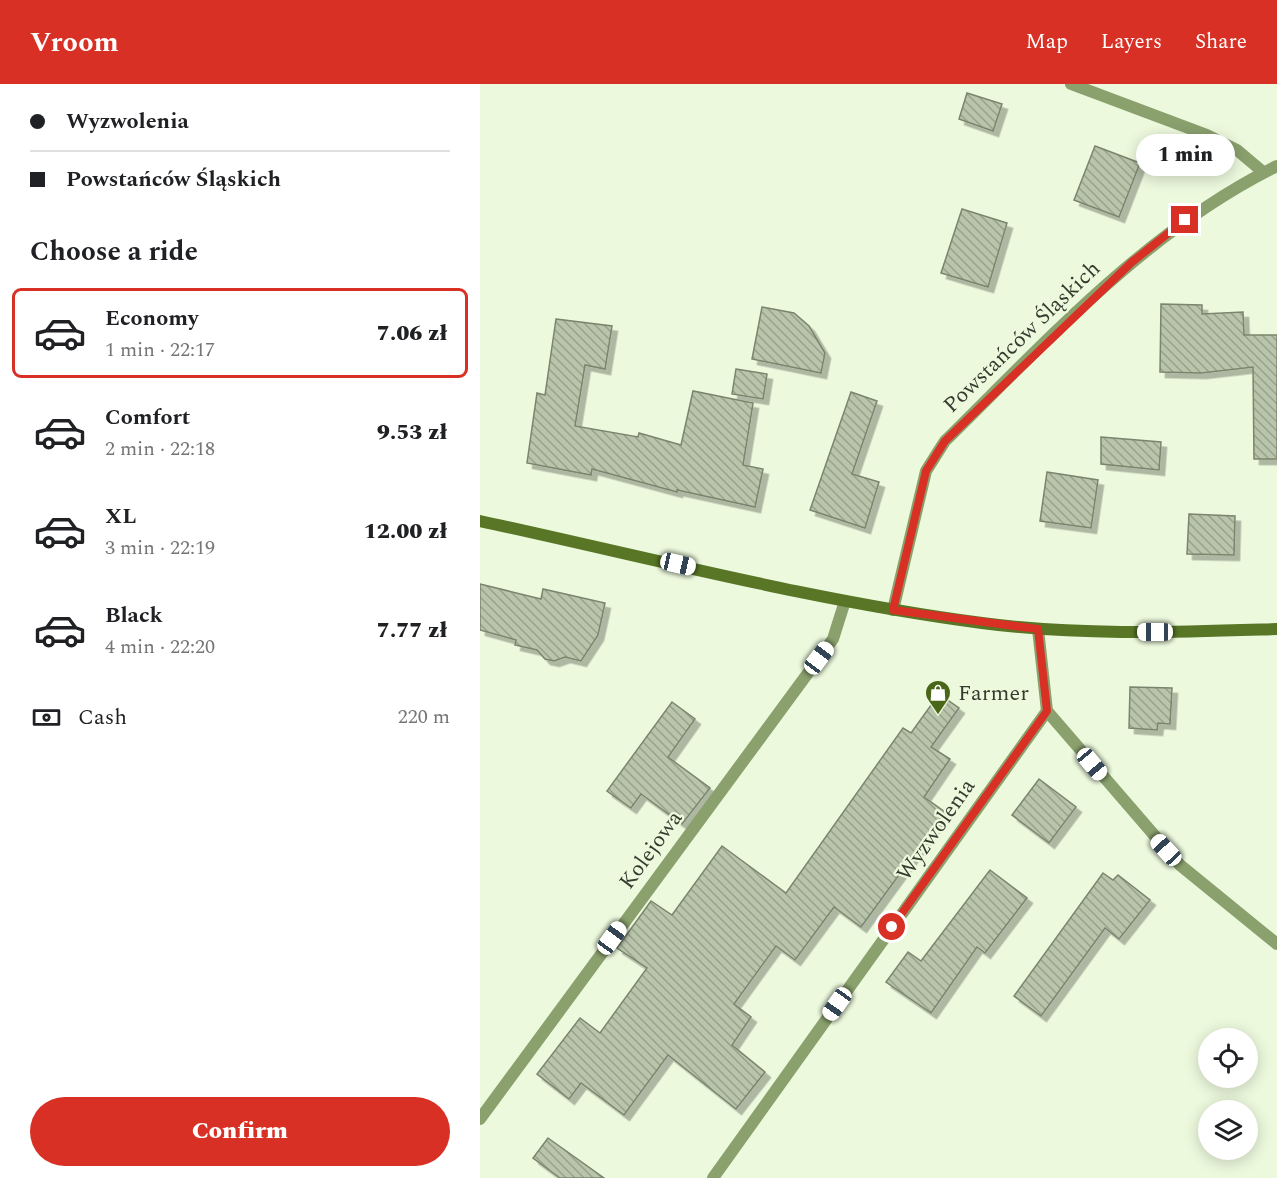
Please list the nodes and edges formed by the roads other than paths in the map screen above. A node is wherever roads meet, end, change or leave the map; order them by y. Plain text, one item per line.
1 (1071, 84) edge
2 (1277, 166) edge
3 (1263, 172) junction
4 (480, 521) edge
5 (845, 601) junction
6 (893, 610) junction
7 (1038, 629) junction
8 (1277, 629) edge
9 (1047, 711) junction
10 (1277, 944) edge
11 (480, 1119) edge
12 (713, 1178) edge

1 - 3 street
2 - 3 street, Powstańców Śląskich
3 - 6 street, Powstańców Śląskich
4 - 5 main road
5 - 6 main road
5 - 11 street, Kolejowa
6 - 7 main road
7 - 8 main road
7 - 9 street
9 - 10 street
9 - 12 street, Wyzwolenia

